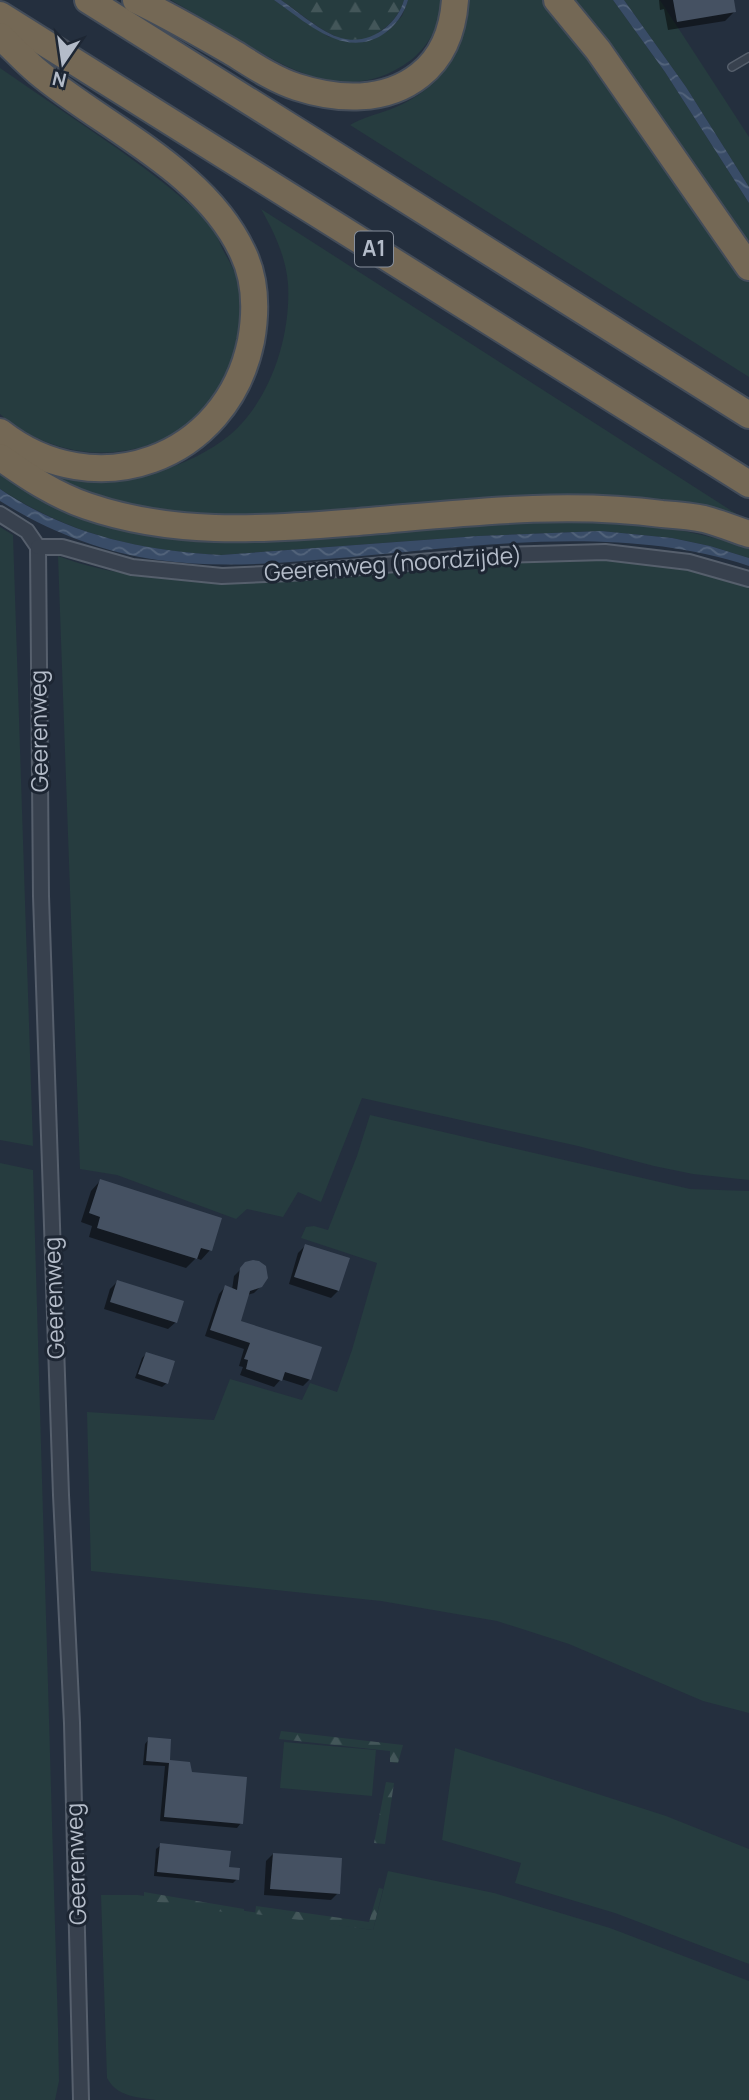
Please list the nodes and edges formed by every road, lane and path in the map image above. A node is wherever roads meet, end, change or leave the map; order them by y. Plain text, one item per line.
1 (88, 0) edge
2 (136, 0) edge
3 (455, 0) edge
4 (557, 0) edge
5 (0, 15) edge
6 (0, 36) edge
7 (749, 57) edge
8 (732, 67) dead end
9 (749, 267) edge
10 (749, 415) edge
11 (0, 432) edge
12 (0, 457) edge
13 (749, 484) edge
14 (0, 514) edge
15 (749, 534) edge
16 (38, 547) junction
17 (749, 579) edge
18 (81, 2100) edge

1 - 10 highway, A1
2 - 3 highway
4 - 9 highway
5 - 13 highway, A1
6 - 11 highway
7 - 8 lane
12 - 15 highway
14 - 16 street
16 - 17 street, Geerenweg (noordzijde)
16 - 18 street, Geerenweg

